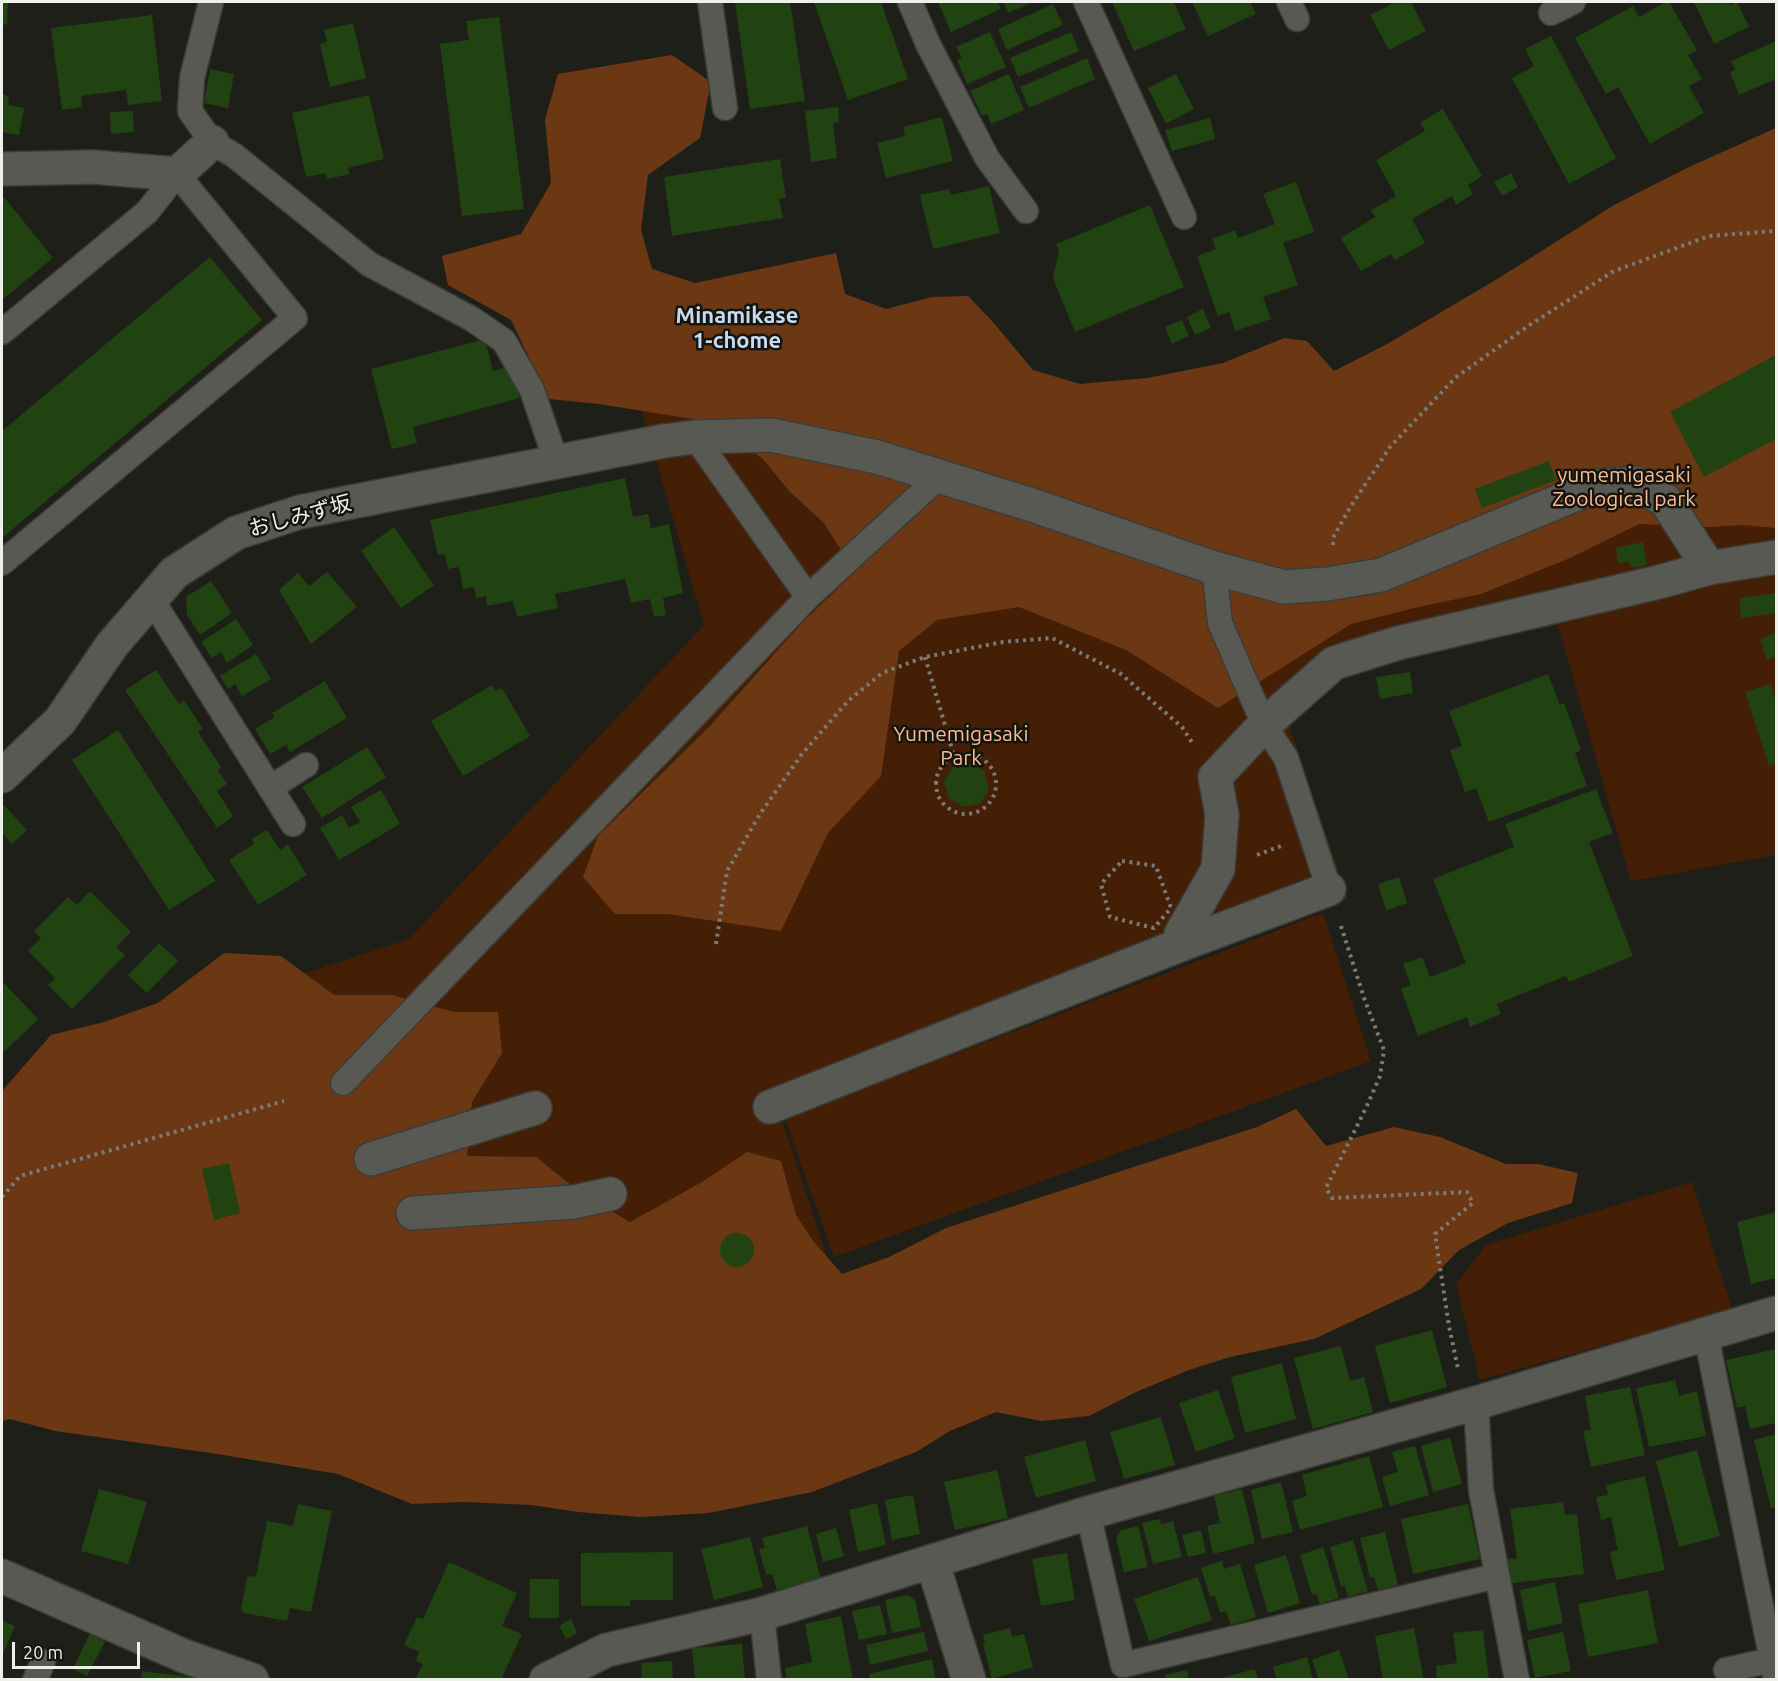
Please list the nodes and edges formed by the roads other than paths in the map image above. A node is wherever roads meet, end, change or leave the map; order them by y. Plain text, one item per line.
1 (211, 2) edge
2 (710, 2) edge
3 (910, 2) edge
4 (1086, 2) edge
5 (1573, 2) edge
6 (1551, 13) dead end
7 (725, 108) dead end
8 (212, 142) junction
9 (2, 169) edge
10 (177, 174) junction
11 (1026, 211) dead end
12 (1184, 217) dead end
13 (2, 332) edge
14 (679, 439) junction
15 (556, 461) junction
16 (939, 477) junction
17 (1776, 556) edge
18 (2, 563) edge
19 (1214, 568) junction
20 (1709, 568) junction
21 (808, 597) junction
22 (152, 600) junction
23 (1264, 725) junction
24 (306, 765) dead end
25 (2, 776) edge
26 (270, 788) junction
27 (294, 824) dead end
28 (1329, 889) joint
29 (1180, 945) junction
30 (343, 1083) dead end
31 (770, 1107) dead end
32 (535, 1108) dead end
33 (371, 1160) dead end
34 (610, 1194) dead end
35 (413, 1213) dead end
36 (1776, 1313) edge
37 (1706, 1335) junction
38 (1471, 1404) junction
39 (1088, 1514) junction
40 (932, 1561) junction
41 (2, 1576) edge
42 (1496, 1576) junction
43 (762, 1614) junction
44 (1726, 1670) dead end
45 (1774, 1670) edge
46 (252, 1680) edge
47 (546, 1680) edge
48 (769, 1680) edge
49 (969, 1680) edge
50 (1517, 1680) edge

1 - 8 lane
2 - 7 lane
3 - 11 lane
4 - 12 lane
5 - 6 lane
8 - 10 street
8 - 15 lane
9 - 10 street
10 - 13 lane
10 - 18 lane
14 - 15 street, おしみず坂
14 - 16 street, おしみず坂
14 - 21 lane
15 - 22 street, おしみず坂
16 - 19 street, おしみず坂
16 - 21 lane
17 - 20 street
19 - 20 street, おしみず坂
19 - 23 lane
20 - 23 street
21 - 30 lane
22 - 25 street, おしみず坂
22 - 26 lane
23 - 28 lane
23 - 29 street
24 - 26 lane
26 - 27 lane
28 - 29 street
29 - 31 street
32 - 33 street
34 - 35 street
36 - 37 street
37 - 38 street
37 - 45 lane
38 - 39 street
38 - 42 lane
39 - 40 street
39 - 42 lane
40 - 43 street
40 - 49 street
41 - 46 street
42 - 50 lane
43 - 47 street
43 - 48 lane
44 - 45 lane

